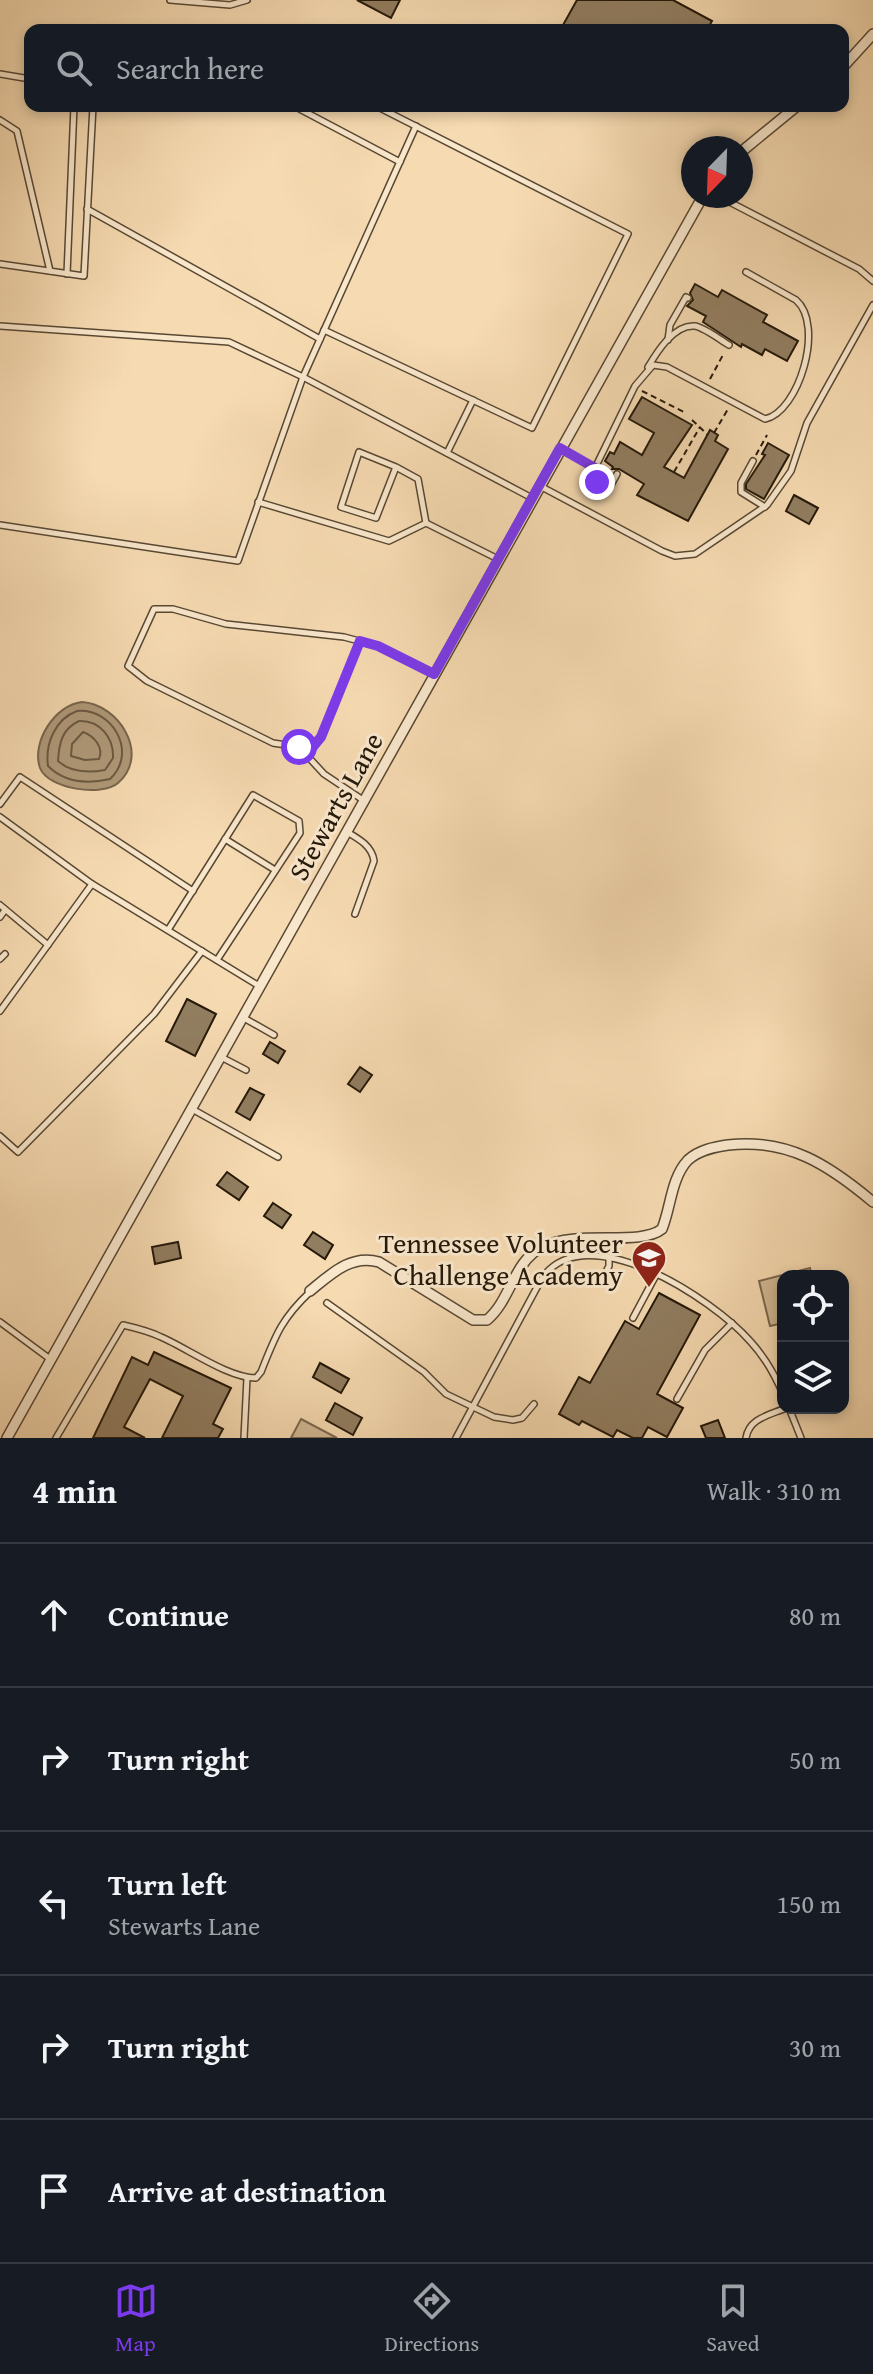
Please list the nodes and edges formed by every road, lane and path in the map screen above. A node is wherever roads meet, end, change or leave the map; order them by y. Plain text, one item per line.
1 (170, 0) edge
2 (247, 0) edge
3 (873, 34) edge
4 (849, 60) edge
5 (0, 74) edge
6 (24, 78) edge
7 (74, 112) edge
8 (93, 112) edge
9 (305, 112) edge
10 (388, 112) edge
11 (790, 112) edge
12 (0, 120) edge
13 (416, 126) junction
14 (753, 142) edge
15 (400, 162) junction
16 (696, 208) edge
17 (741, 208) edge
18 (87, 209) junction
19 (0, 264) edge
20 (50, 271) junction
21 (746, 272) dead end
22 (67, 274) junction
23 (873, 281) edge
24 (688, 298) dead end
25 (873, 305) edge
26 (0, 326) edge
27 (324, 330) junction
28 (320, 339) junction
29 (668, 341) junction
30 (729, 345) joint
31 (643, 375) junction
32 (303, 377) junction
33 (705, 387) junction
34 (634, 389) junction
35 (473, 400) junction
36 (726, 412) dead end
37 (686, 413) dead end
38 (692, 420) dead end
39 (700, 427) junction
40 (714, 433) dead end
41 (708, 435) dead end
42 (767, 435) dead end
43 (560, 448) junction
44 (447, 453) junction
45 (753, 461) joint
46 (396, 467) junction
47 (595, 468) junction
48 (674, 472) dead end
49 (617, 474) dead end
50 (539, 485) junction
51 (532, 498) junction
52 (258, 502) junction
53 (765, 507) junction
54 (426, 523) junction
55 (0, 525) edge
56 (498, 559) junction
57 (360, 641) junction
58 (434, 674) junction
59 (307, 754) junction
60 (363, 800) junction
61 (0, 804) edge
62 (0, 817) edge
63 (346, 831) junction
64 (225, 839) junction
65 (275, 870) junction
66 (92, 884) junction
67 (193, 891) junction
68 (3, 908) edge
69 (355, 914) dead end
70 (0, 917) edge
71 (168, 930) junction
72 (48, 945) junction
73 (202, 951) junction
74 (217, 960) junction
75 (259, 986) junction
76 (0, 1011) edge
77 (242, 1017) junction
78 (274, 1035) dead end
79 (220, 1056) junction
80 (246, 1070) dead end
81 (191, 1108) junction
82 (0, 1136) edge
83 (278, 1157) dead end
84 (873, 1202) edge
85 (609, 1257) junction
86 (656, 1275) junction
87 (600, 1283) dead end
88 (310, 1291) joint
89 (327, 1303) dead end
90 (633, 1318) dead end
91 (0, 1322) edge
92 (732, 1323) junction
93 (51, 1359) junction
94 (247, 1378) junction
95 (777, 1384) edge
96 (677, 1399) dead end
97 (534, 1404) dead end
98 (473, 1407) junction
99 (777, 1413) edge
100 (791, 1414) edge
101 (7, 1438) edge
102 (56, 1438) edge
103 (244, 1438) edge
104 (456, 1438) edge
105 (746, 1438) edge
106 (801, 1438) edge

1 - 2 lane
3 - 4 street
5 - 6 lane
7 - 22 lane
8 - 18 lane
9 - 15 lane
10 - 13 lane
11 - 14 street
12 - 20 lane
13 - 15 lane
13 - 35 lane
15 - 27 lane
16 - 43 street, Stewarts Lane
17 - 23 lane
18 - 22 lane
18 - 28 lane
19 - 20 lane
20 - 22 lane
21 - 33 lane
24 - 29 lane
25 - 53 lane
26 - 32 lane
27 - 28 lane
27 - 35 lane
28 - 32 lane
29 - 30 lane
29 - 31 lane
30 - 33 path
31 - 33 lane
31 - 34 lane
32 - 44 lane
32 - 52 lane
34 - 37 path
34 - 47 lane
35 - 44 lane
36 - 40 path
38 - 39 path
39 - 41 path
39 - 48 path
42 - 45 path
43 - 47 lane
43 - 50 street, Stewarts Lane
44 - 51 lane
45 - 53 lane
46 - 46 lane
46 - 54 lane
47 - 49 lane
50 - 51 street, Stewarts Lane
50 - 53 lane
51 - 56 street, Stewarts Lane
52 - 54 lane
52 - 55 lane
54 - 56 lane
56 - 58 street, Stewarts Lane
57 - 58 lane
57 - 59 lane
57 - 59 lane
58 - 60 street, Stewarts Lane
59 - 60 lane
60 - 63 street, Stewarts Lane
61 - 67 lane
62 - 66 lane
63 - 69 lane
63 - 75 street, Stewarts Lane
64 - 65 lane
64 - 65 lane
64 - 67 lane
65 - 74 lane
66 - 71 lane
66 - 72 lane
67 - 71 lane
68 - 70 lane
68 - 72 lane
71 - 73 lane
72 - 76 lane
73 - 74 lane
73 - 82 lane
74 - 75 lane
75 - 77 street, Stewarts Lane
77 - 78 lane
77 - 79 street, Stewarts Lane
79 - 80 lane
79 - 81 street, Stewarts Lane
81 - 83 lane
81 - 93 street, Stewarts Lane
84 - 88 street
85 - 86 lane
85 - 87 lane
85 - 98 lane
86 - 90 lane
86 - 92 lane
88 - 94 lane
89 - 98 lane
91 - 93 lane
92 - 95 lane
92 - 96 lane
93 - 101 street, Stewarts Lane
94 - 102 lane
94 - 103 lane
97 - 98 lane
98 - 104 lane
99 - 105 lane
100 - 106 lane

